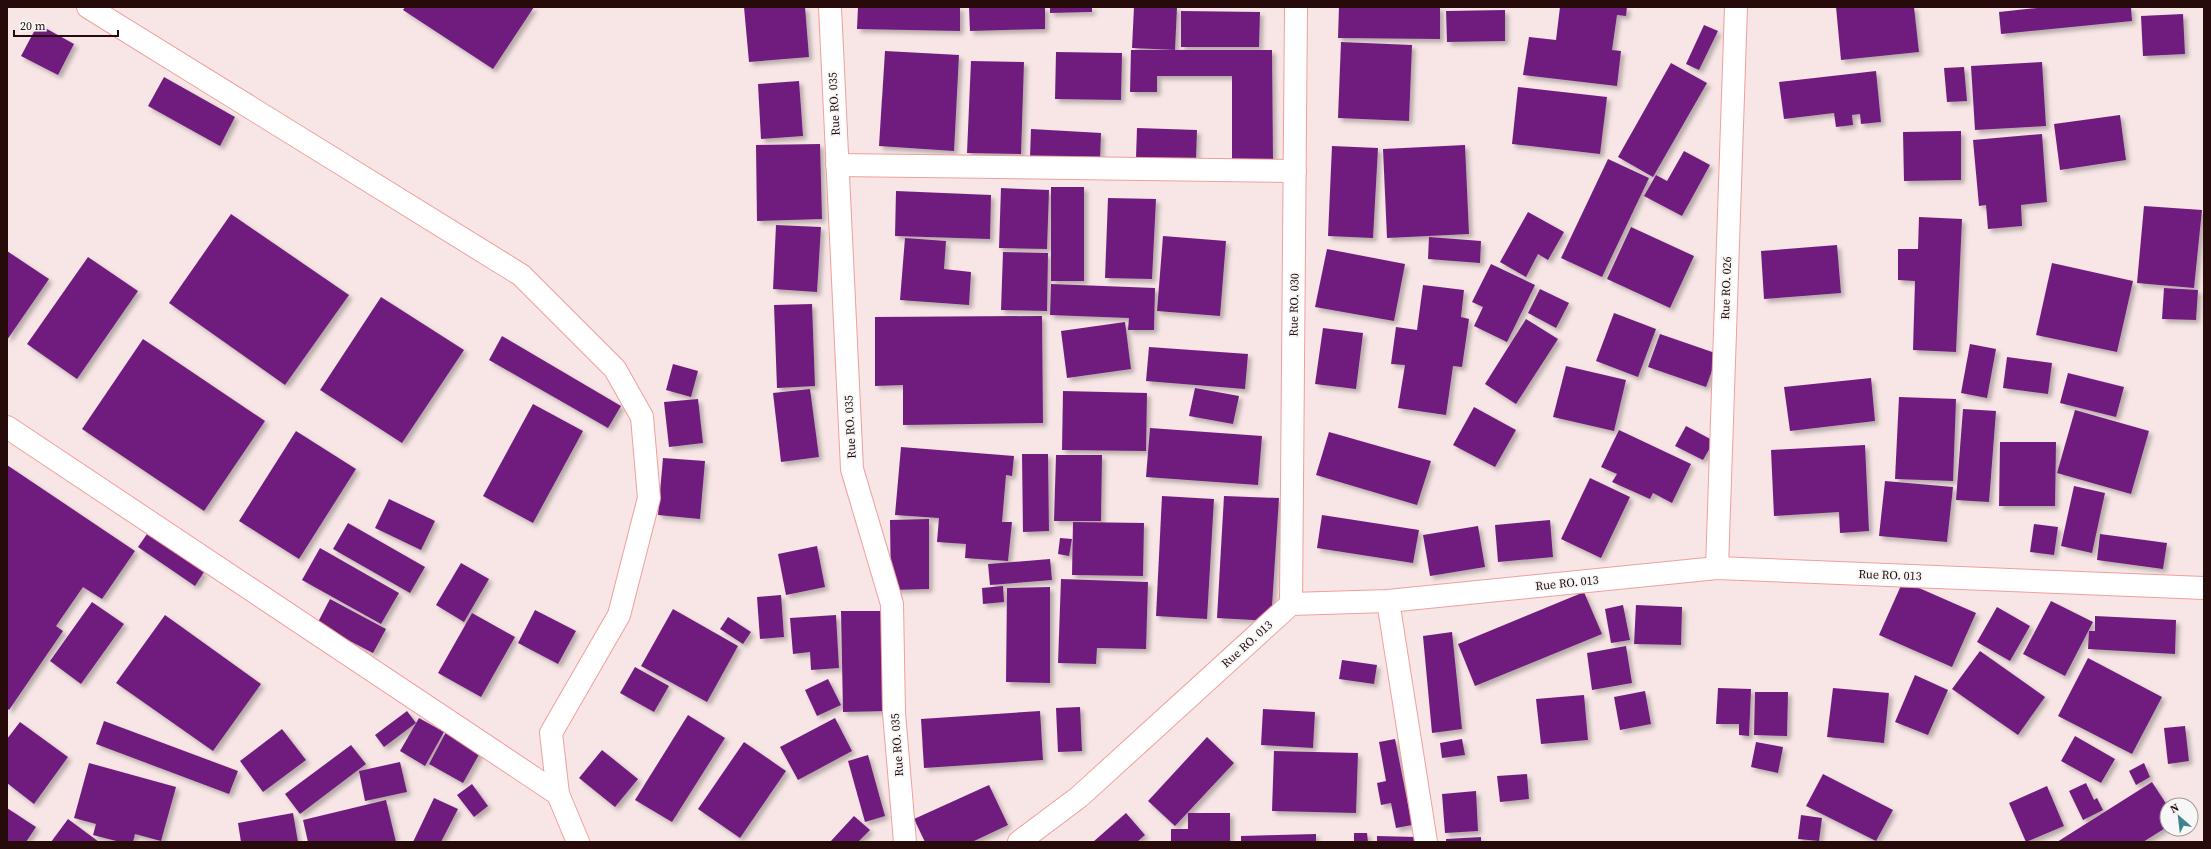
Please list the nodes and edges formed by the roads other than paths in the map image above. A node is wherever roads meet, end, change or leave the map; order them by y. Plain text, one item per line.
1 (88, 7) edge
2 (830, 7) edge
3 (1296, 7) edge
4 (1736, 7) edge
5 (837, 165) junction
6 (1295, 171) junction
7 (7, 427) edge
8 (1717, 568) junction
9 (2204, 588) edge
10 (1388, 600) junction
11 (1291, 604) junction
12 (558, 794) junction
13 (578, 842) edge
14 (905, 842) edge
15 (1019, 842) edge
16 (1426, 842) edge

1 - 12 street
2 - 5 street, Rue RO. 035
3 - 6 street, Rue RO. 030
4 - 8 street, Rue RO. 026
5 - 6 street
5 - 14 street, Rue RO. 035
6 - 11 street, Rue RO. 030
7 - 12 street
8 - 9 street, Rue RO. 013
8 - 10 street, Rue RO. 013
10 - 11 street, Rue RO. 013
10 - 16 street
11 - 15 street, Rue RO. 013
12 - 13 street

